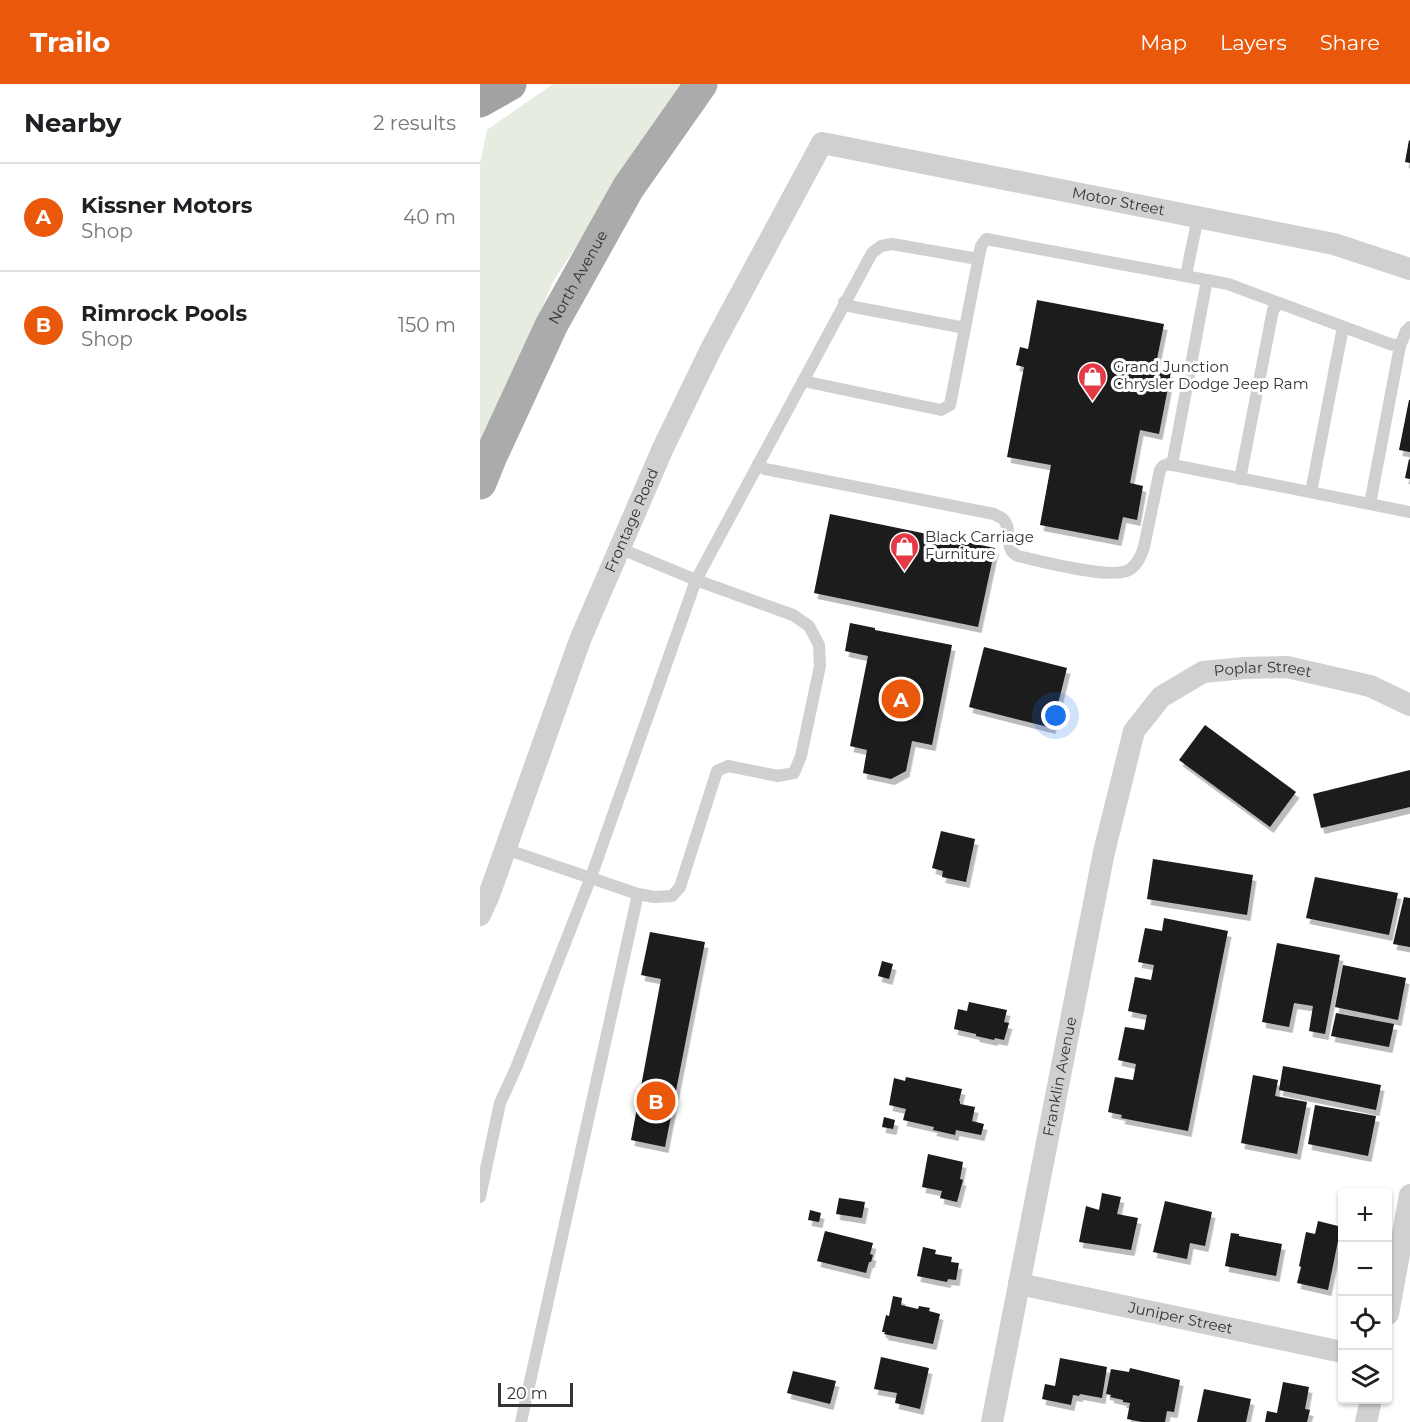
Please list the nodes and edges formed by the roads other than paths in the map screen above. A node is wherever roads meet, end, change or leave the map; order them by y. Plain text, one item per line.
1 (510, 84) edge
2 (701, 84) edge
3 (480, 101) edge
4 (822, 143) joint
5 (1198, 218) junction
6 (978, 259) junction
7 (1410, 269) edge
8 (1186, 275) junction
9 (1208, 280) junction
10 (844, 302) junction
11 (1279, 303) junction
12 (1343, 327) junction
13 (1410, 327) edge
14 (965, 328) junction
15 (1400, 346) junction
16 (803, 381) junction
17 (758, 464) junction
18 (1172, 465) junction
19 (1240, 479) junction
20 (480, 483) edge
21 (1311, 492) junction
22 (1370, 504) junction
23 (1410, 512) edge
24 (619, 548) junction
25 (696, 580) junction
26 (1410, 705) edge
27 (1134, 731) joint
28 (506, 849) junction
29 (591, 878) junction
30 (638, 894) junction
31 (480, 915) edge
32 (1410, 1195) edge
33 (480, 1197) edge
34 (1019, 1284) junction
35 (1391, 1296) edge
36 (1338, 1351) edge
37 (1370, 1404) edge
38 (521, 1422) edge
39 (992, 1422) edge
40 (1366, 1422) edge

1 - 3 highway
2 - 20 main road, North Avenue
4 - 5 street, Motor Street
4 - 24 street, Frontage Road
5 - 7 street, Motor Street
5 - 8 lane
6 - 8 lane
6 - 10 lane
6 - 14 lane
8 - 9 lane
9 - 11 lane
9 - 18 lane
10 - 14 lane
10 - 16 lane
11 - 12 lane
11 - 19 lane
12 - 15 lane
12 - 21 lane
13 - 15 lane
14 - 16 lane
15 - 22 lane
16 - 17 lane
17 - 18 lane
17 - 25 lane
18 - 19 lane
19 - 21 lane
21 - 22 lane
22 - 23 lane
24 - 25 lane
24 - 28 street, Frontage Road
25 - 29 lane
25 - 30 lane
26 - 27 street, Poplar Street
27 - 34 street, Franklin Avenue
28 - 29 lane
28 - 31 street, Frontage Road
29 - 30 lane
29 - 33 lane
30 - 38 lane
32 - 35 street
34 - 36 street, Juniper Street
34 - 39 street, Franklin Avenue
37 - 40 street

